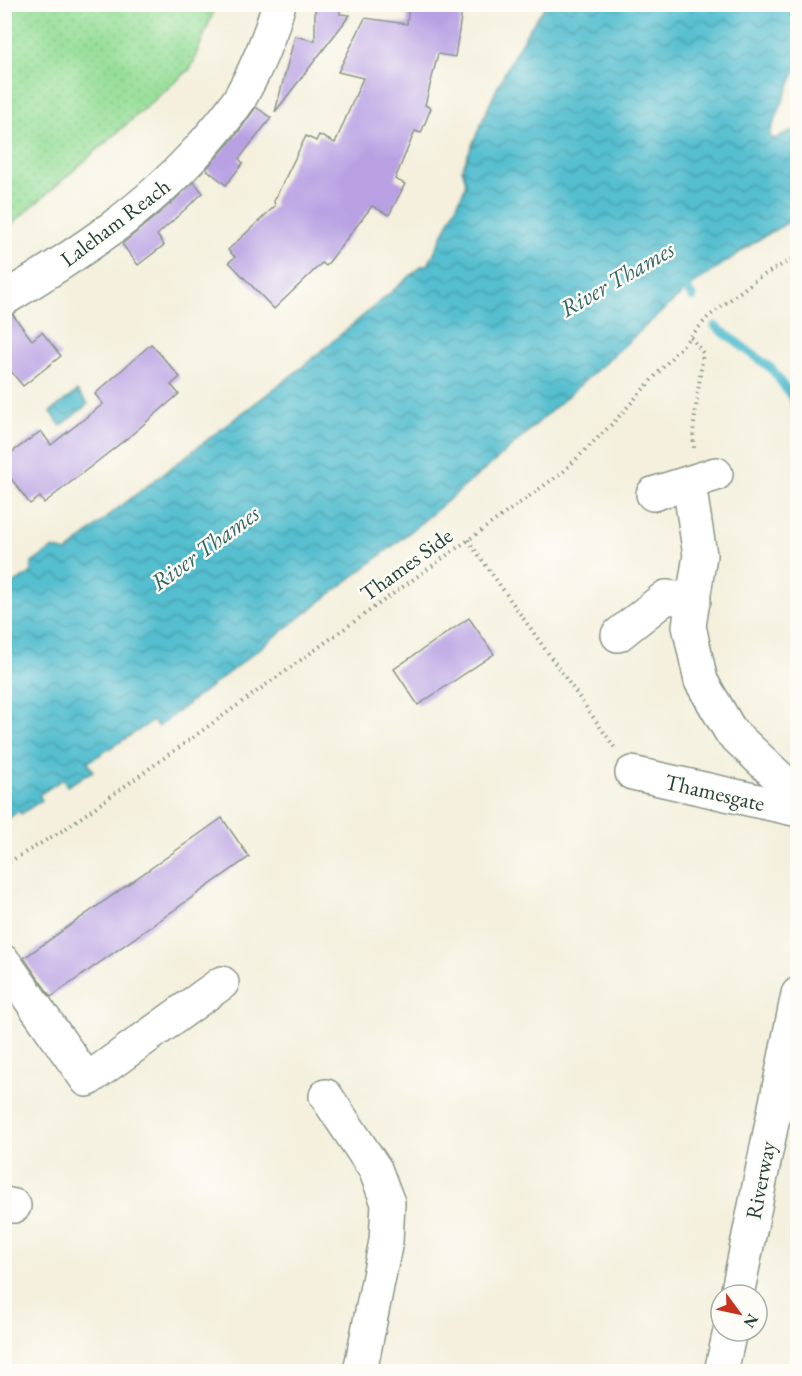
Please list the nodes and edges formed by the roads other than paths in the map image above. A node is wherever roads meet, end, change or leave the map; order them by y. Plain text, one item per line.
1 (279, 4) edge
2 (4, 299) edge
3 (652, 495) dead end
4 (694, 600) junction
5 (618, 635) dead end
6 (632, 773) dead end
7 (798, 799) edge
8 (798, 810) edge
9 (4, 962) edge
10 (222, 983) dead end
11 (798, 994) edge
12 (326, 1096) dead end
13 (739, 1283) edge
14 (727, 1343) edge
15 (360, 1371) edge
16 (721, 1371) edge

1 - 2 street, Laleham Reach
3 - 4 street, Thamesgate
4 - 5 street
4 - 7 street, Thamesgate
6 - 8 street, Thamesgate
9 - 10 street
11 - 13 street, Riverway
12 - 15 street
14 - 16 street

